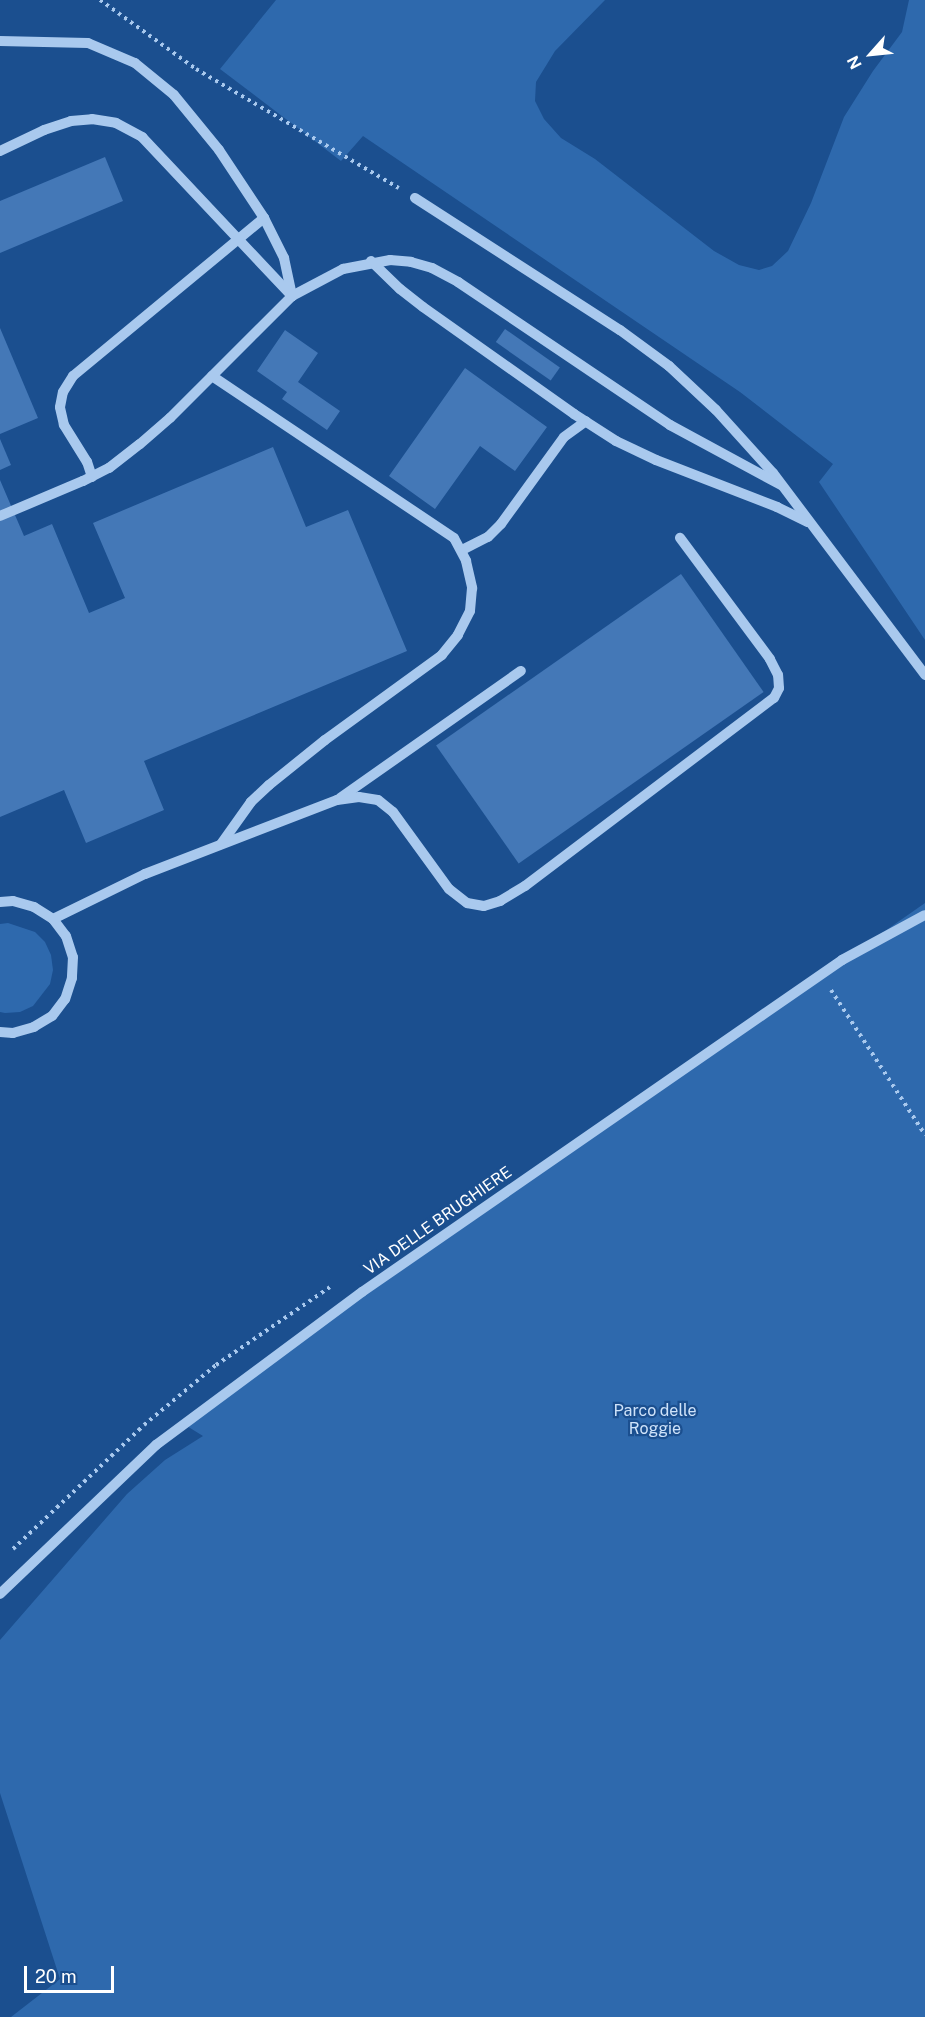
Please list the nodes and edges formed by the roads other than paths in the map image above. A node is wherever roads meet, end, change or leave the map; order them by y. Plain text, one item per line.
1 (0, 41) edge
2 (0, 151) edge
3 (416, 198) road end
4 (264, 218) junction
5 (237, 240) junction
6 (371, 261) junction
7 (292, 296) junction
8 (212, 376) junction
9 (586, 421) junction
10 (92, 477) junction
11 (781, 485) junction
12 (0, 516) edge
13 (810, 523) junction
14 (680, 538) dead end
15 (462, 550) junction
16 (521, 671) dead end
17 (925, 675) edge
18 (338, 800) junction
19 (220, 845) junction
20 (0, 902) edge
21 (925, 915) edge
22 (53, 919) junction
23 (0, 1032) edge
24 (0, 1594) edge

1 - 4 street
2 - 5 street
3 - 11 street
4 - 5 street
4 - 7 street
5 - 7 street
5 - 10 street
6 - 7 street
6 - 9 street
6 - 11 street
7 - 8 street
8 - 10 street
8 - 15 street
9 - 13 street
9 - 15 street
10 - 12 street
11 - 13 street
13 - 17 street
14 - 18 street
15 - 19 street
16 - 18 street
18 - 19 street
19 - 22 street
20 - 22 street
21 - 24 street, VIA DELLE BRUGHIERE
22 - 23 street

